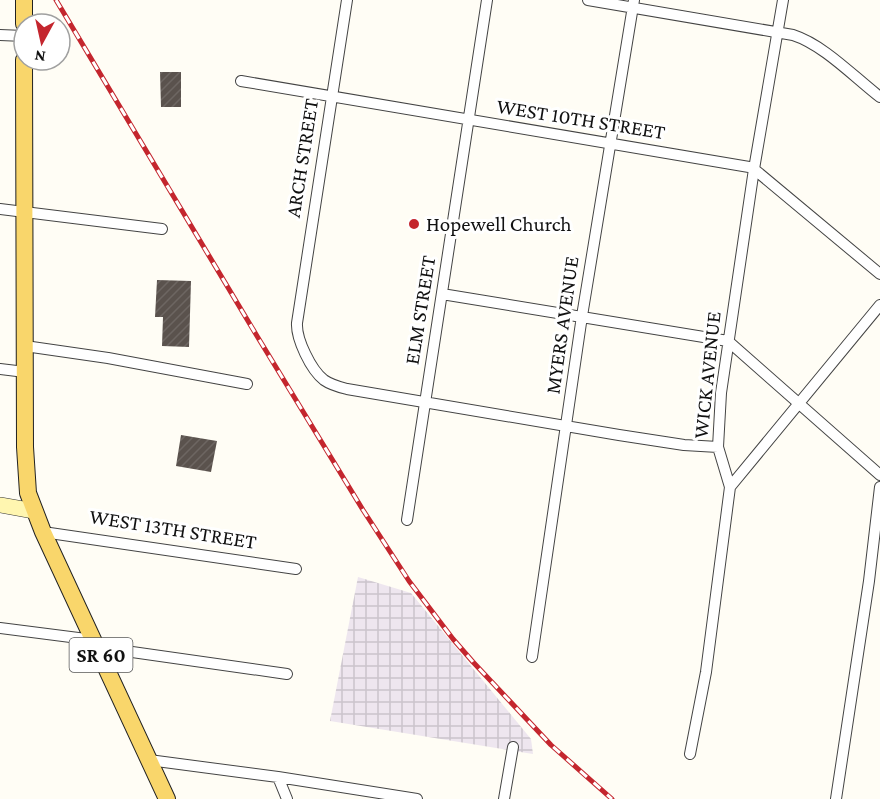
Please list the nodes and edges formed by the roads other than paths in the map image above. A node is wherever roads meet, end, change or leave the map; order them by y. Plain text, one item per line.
1 (347, 0) edge
2 (487, 0) edge
3 (588, 0) edge
4 (783, 0) edge
5 (634, 4) edge
6 (779, 32) junction
7 (24, 72) edge
8 (241, 81) dead end
9 (880, 97) edge
10 (332, 98) junction
11 (468, 120) junction
12 (610, 143) junction
13 (754, 169) junction
14 (0, 209) edge
15 (25, 212) junction
16 (162, 229) dead end
17 (880, 274) edge
18 (442, 294) junction
19 (880, 305) edge
20 (582, 316) junction
21 (728, 341) junction
22 (25, 346) junction
23 (0, 369) edge
24 (25, 372) junction
25 (247, 384) dead end
26 (425, 402) junction
27 (799, 402) junction
28 (568, 425) junction
29 (718, 447) junction
30 (880, 475) edge
31 (730, 487) junction
32 (880, 487) edge
33 (0, 505) edge
34 (34, 510) junction
35 (407, 520) dead end
36 (43, 532) junction
37 (296, 569) dead end
38 (0, 628) edge
39 (96, 643) junction
40 (532, 657) dead end
41 (287, 674) dead end
42 (513, 747) dead end
43 (690, 754) dead end
44 (149, 760) junction
45 (278, 777) junction
46 (167, 799) edge
47 (287, 799) edge
48 (417, 799) edge
49 (504, 799) edge
50 (836, 799) edge

1 - 10 street, ARCH STREET
2 - 11 street, ELM STREET
3 - 5 street
4 - 6 street, WICK AVENUE
5 - 6 street
5 - 12 street, MYERS AVENUE
6 - 9 street
6 - 13 street, WICK AVENUE
7 - 15 main road, SR 60
8 - 10 street, WEST 10TH STREET
10 - 11 street, WEST 10TH STREET
10 - 26 street, ARCH STREET
11 - 12 street, WEST 10TH STREET
11 - 18 street, ELM STREET
12 - 13 street, WEST 10TH STREET
12 - 20 street, MYERS AVENUE
13 - 17 street, WEST 10TH STREET
13 - 21 street, WICK AVENUE
14 - 15 street
15 - 16 street
15 - 22 main road, SR 60
18 - 20 street
18 - 26 street, ELM STREET
19 - 27 street
20 - 21 street
20 - 28 street, MYERS AVENUE
21 - 27 street
21 - 29 street, WICK AVENUE
22 - 24 main road, SR 60
22 - 25 street
23 - 24 street
24 - 34 main road, SR 60
26 - 28 street
26 - 35 street, ELM STREET
27 - 30 street
27 - 31 street
28 - 29 street
28 - 40 street, MYERS AVENUE
29 - 31 street, WICK AVENUE
31 - 43 street, WICK AVENUE
32 - 50 street
33 - 34 main road
34 - 36 main road, SR 60
36 - 37 street, WEST 13TH STREET
36 - 39 main road, SR 60
38 - 39 street
39 - 41 street
39 - 44 main road, SR 60
42 - 49 street
44 - 45 street
44 - 46 main road, SR 60
45 - 47 street
45 - 48 street

